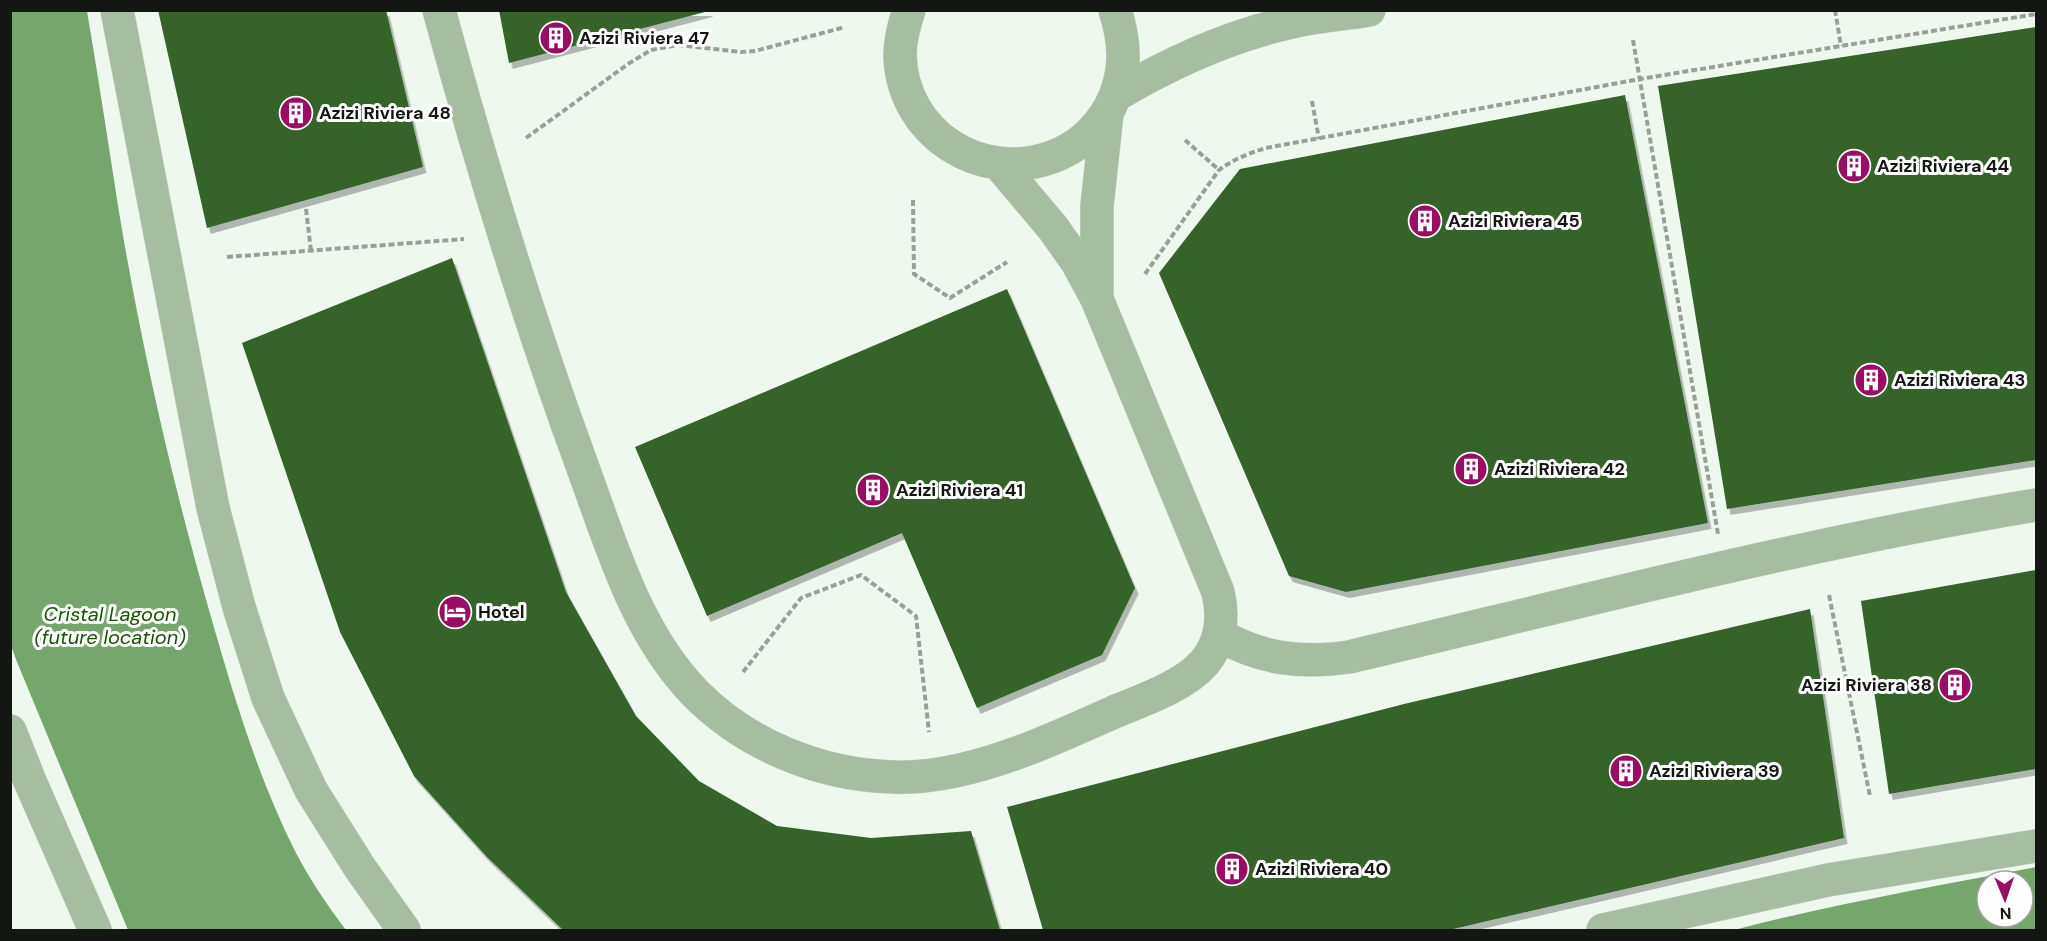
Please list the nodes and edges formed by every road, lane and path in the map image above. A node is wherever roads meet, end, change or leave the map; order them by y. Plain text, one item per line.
1 (117, 10) edge
2 (439, 10) edge
3 (909, 10) edge
4 (1115, 10) edge
5 (1369, 10) edge
6 (1835, 10) edge
7 (2037, 14) edge
8 (845, 27) dead end
9 (1633, 40) dead end
10 (1841, 46) junction
11 (1640, 79) junction
12 (1312, 101) dead end
13 (1112, 104) junction
14 (526, 138) dead end
15 (1319, 139) junction
16 (1185, 140) dead end
17 (999, 164) junction
18 (1219, 170) junction
19 (913, 200) dead end
20 (306, 209) dead end
21 (464, 239) dead end
22 (310, 251) junction
23 (227, 257) dead end
24 (1007, 262) dead end
25 (1145, 274) dead end
26 (1097, 299) junction
27 (2037, 505) edge
28 (1718, 535) dead end
29 (1829, 595) dead end
30 (1219, 635) junction
31 (743, 672) dead end
32 (10, 731) edge
33 (929, 732) dead end
34 (1870, 796) dead end
35 (2037, 846) edge
36 (95, 930) edge
37 (404, 930) edge
38 (1603, 930) edge

1 - 37 street
2 - 30 street
3 - 17 street
4 - 13 street
5 - 13 street
6 - 10 path
7 - 10 path
8 - 14 path
9 - 11 path
10 - 11 path
11 - 15 path
11 - 28 path
12 - 15 path
13 - 17 street
13 - 26 street
15 - 18 path
16 - 18 path
17 - 26 street
18 - 25 path
19 - 24 path
20 - 22 path
21 - 22 path
22 - 23 path
26 - 30 street
27 - 30 street
29 - 34 path
31 - 33 path
32 - 36 street
35 - 38 street

